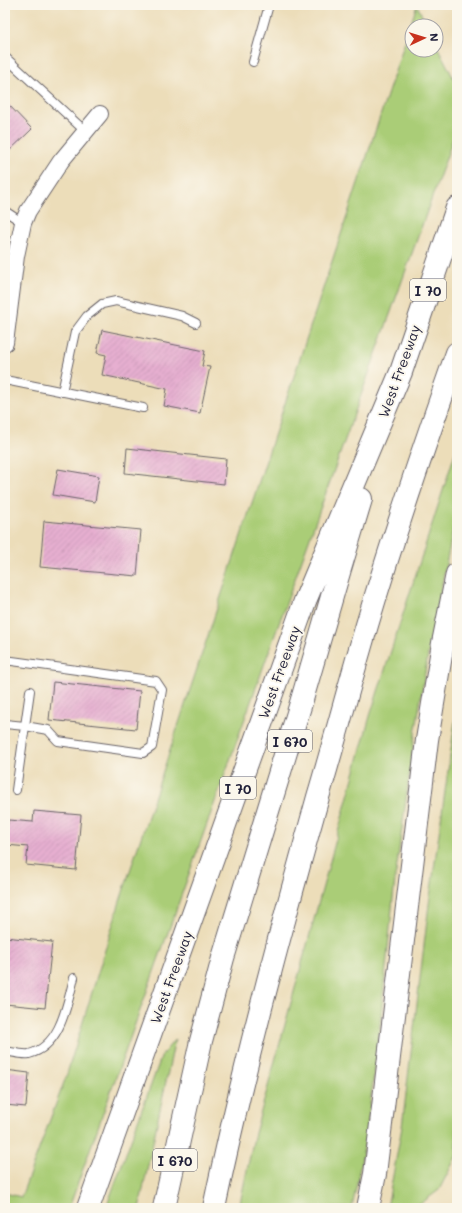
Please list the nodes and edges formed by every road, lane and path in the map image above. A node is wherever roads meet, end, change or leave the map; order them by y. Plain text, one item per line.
1 (268, 5) edge
2 (5, 57) edge
3 (253, 62) dead end
4 (100, 114) dead end
5 (86, 131) junction
6 (457, 208) edge
7 (5, 211) edge
8 (24, 223) junction
9 (8, 299) edge
10 (196, 323) dead end
11 (5, 343) edge
12 (457, 354) edge
13 (401, 372) junction
14 (5, 380) edge
15 (62, 392) junction
16 (143, 408) dead end
17 (457, 574) edge
18 (5, 660) edge
19 (30, 691) dead end
20 (5, 724) edge
21 (25, 726) junction
22 (16, 790) dead end
23 (74, 978) dead end
24 (5, 1051) edge
25 (88, 1208) edge
26 (164, 1208) edge
27 (214, 1208) edge
28 (368, 1208) edge

1 - 3 lane
2 - 5 lane
4 - 5 street
5 - 8 street
6 - 13 highway, West Freeway / I 70
7 - 8 lane
8 - 9 street
9 - 11 street
10 - 15 lane
12 - 27 highway, I 670
13 - 25 highway, West Freeway / I 70
13 - 26 highway, I 670
14 - 15 lane
15 - 16 lane
17 - 28 highway
18 - 21 lane
19 - 21 lane
20 - 21 lane
21 - 22 lane
23 - 24 lane

